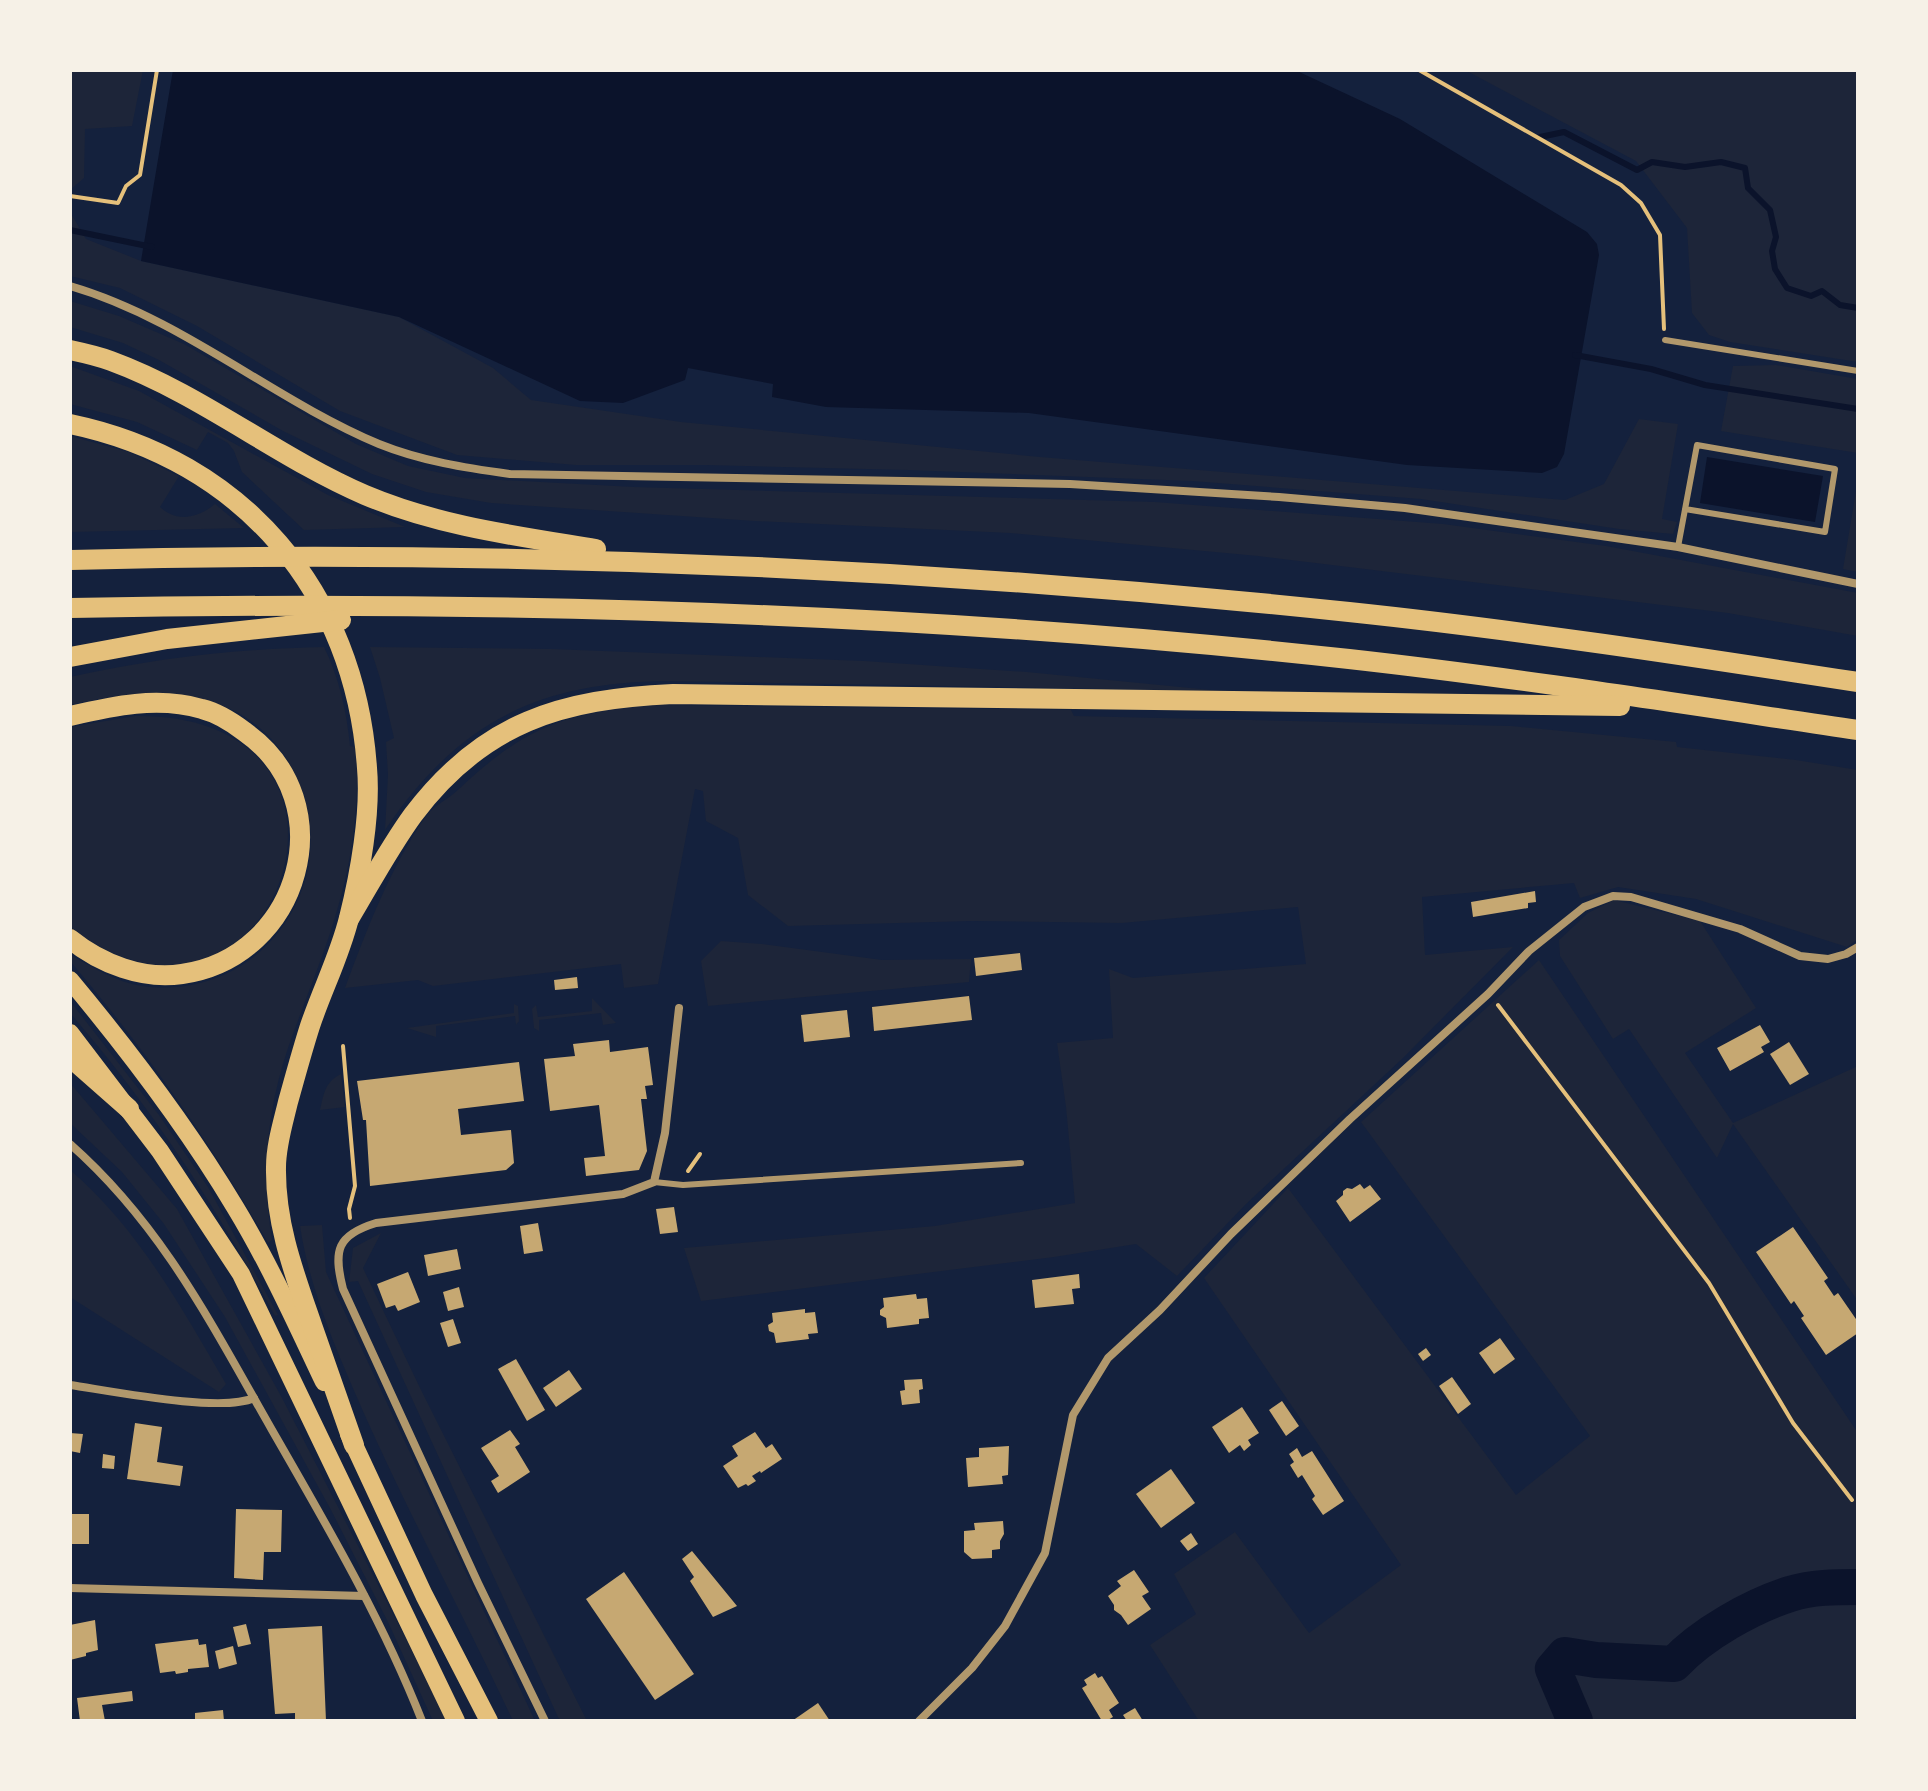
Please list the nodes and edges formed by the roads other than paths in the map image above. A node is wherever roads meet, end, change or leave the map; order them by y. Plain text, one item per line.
1 (70, 286) edge
2 (1665, 340) road end
3 (70, 350) edge
4 (1858, 371) edge
5 (70, 424) edge
6 (1685, 509) junction
7 (1678, 547) junction
8 (70, 560) edge
9 (682, 563) junction
10 (1858, 584) edge
11 (439, 605) junction
12 (70, 608) edge
13 (70, 657) edge
14 (1858, 682) edge
15 (1697, 706) junction
16 (70, 716) edge
17 (1858, 730) edge
18 (349, 919) junction
19 (70, 939) edge
20 (1858, 947) edge
21 (70, 980) edge
22 (679, 1008) dead end
23 (70, 1033) edge
24 (70, 1057) edge
25 (129, 1109) junction
26 (70, 1144) edge
27 (1021, 1163) dead end
28 (654, 1182) junction
29 (70, 1385) edge
30 (254, 1398) junction
31 (354, 1445) junction
32 (70, 1588) edge
33 (364, 1596) junction
34 (422, 1721) edge
35 (456, 1721) edge
36 (489, 1721) edge
37 (545, 1721) edge
38 (919, 1721) edge

1 - 7 street
2 - 4 lane
3 - 9 highway
5 - 18 highway
6 - 6 lane
6 - 7 lane
7 - 10 street
8 - 9 highway
9 - 14 highway
11 - 12 highway
11 - 13 highway
11 - 15 highway
15 - 17 highway
15 - 18 highway
16 - 19 highway
18 - 31 highway
20 - 38 street
21 - 31 main road
22 - 28 street
23 - 25 main road
24 - 25 highway
25 - 35 main road
26 - 30 street
27 - 28 lane
28 - 37 street
29 - 30 street
30 - 33 street
31 - 36 main road
32 - 33 street
33 - 34 street

